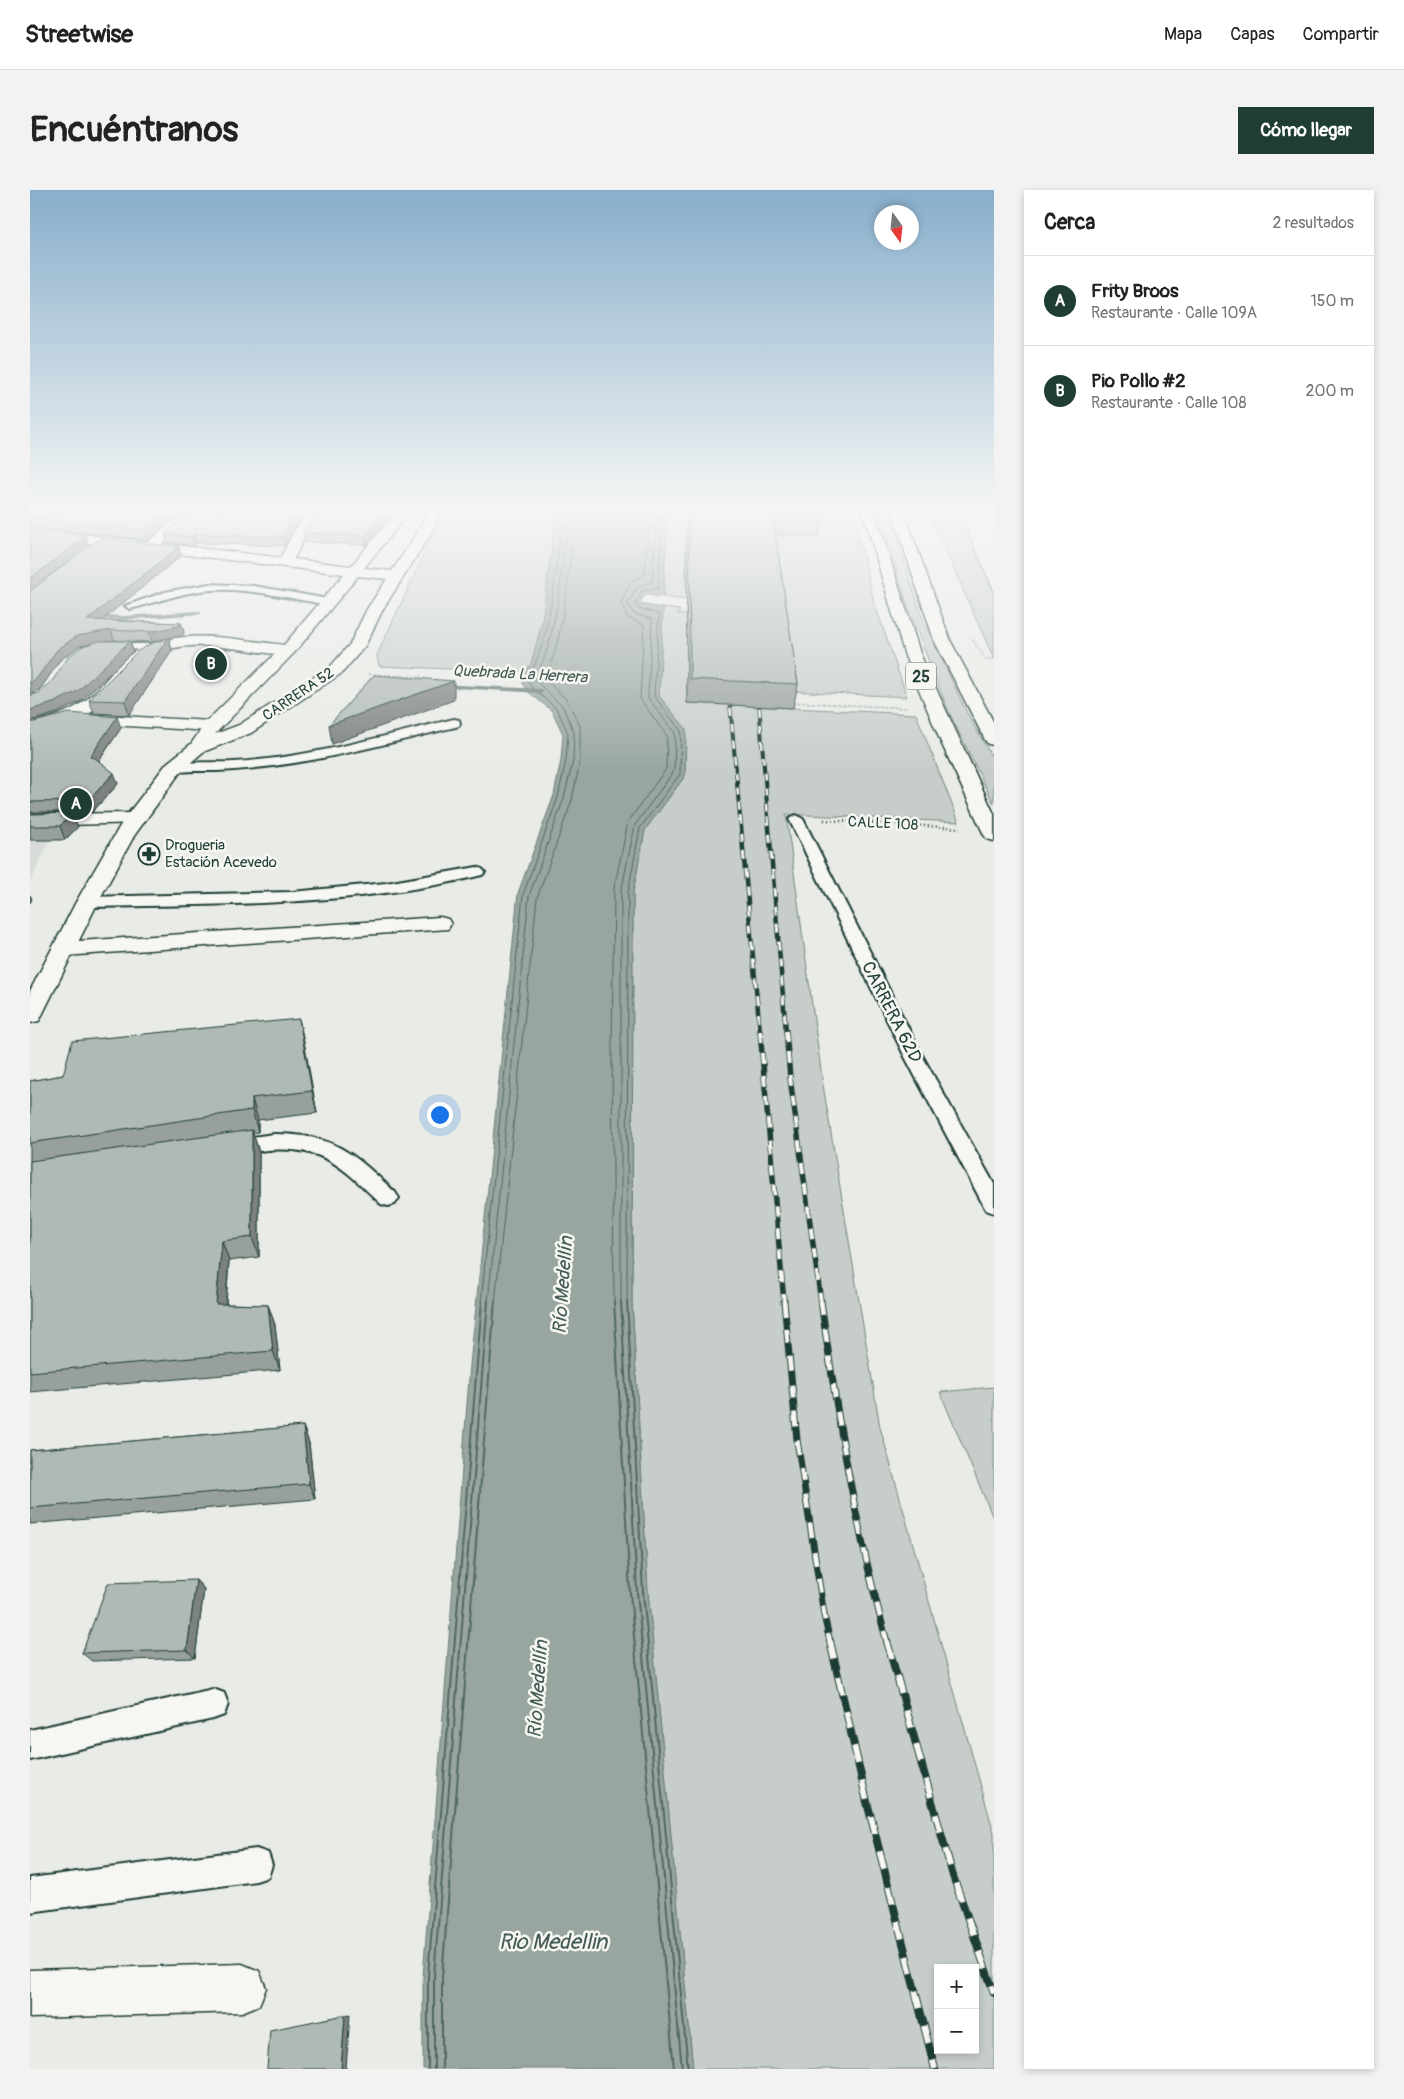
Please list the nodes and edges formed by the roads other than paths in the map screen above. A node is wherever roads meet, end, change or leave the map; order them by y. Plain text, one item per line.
1 (163, 597) edge
2 (296, 597) edge
3 (332, 597) edge
4 (383, 597) edge
5 (895, 597) edge
6 (927, 597) edge
7 (328, 602) junction
8 (130, 606) dead end
9 (375, 609) junction
10 (95, 648) edge
11 (153, 649) junction
12 (288, 650) junction
13 (80, 719) edge
14 (454, 722) dead end
15 (212, 726) junction
16 (30, 727) edge
17 (994, 740) edge
18 (198, 748) junction
19 (174, 768) junction
20 (134, 819) junction
21 (796, 819) road end
22 (30, 820) edge
23 (994, 834) edge
24 (477, 872) dead end
25 (87, 902) junction
26 (440, 924) dead end
27 (64, 949) junction
28 (30, 1015) edge
29 (214, 1149) edge
30 (388, 1198) dead end
31 (994, 1204) edge
32 (213, 1704) dead end
33 (30, 1746) edge
34 (256, 1865) dead end
35 (30, 1895) edge
36 (242, 1988) dead end
37 (30, 1994) edge

1 - 8 lane
2 - 7 lane
3 - 7 main road, CARRERA 52
4 - 9 main road, CARRERA 52
5 - 23 main road, 25
6 - 17 main road, 25
7 - 9 main road
7 - 12 main road, CARRERA 52
9 - 18 main road, CARRERA 52
10 - 11 lane
11 - 12 main road
11 - 16 main road
12 - 15 main road, CARRERA 52
13 - 15 main road
14 - 19 lane
15 - 18 main road, CARRERA 52
18 - 19 main road, CARRERA 52
19 - 20 main road, CARRERA 52
20 - 22 main road
20 - 25 main road, CARRERA 52
21 - 31 lane, CARRERA 62D
24 - 25 lane
25 - 27 main road, CARRERA 52
26 - 27 main road
27 - 28 main road, CARRERA 52
29 - 30 lane
32 - 33 lane
34 - 35 lane
36 - 37 main road

